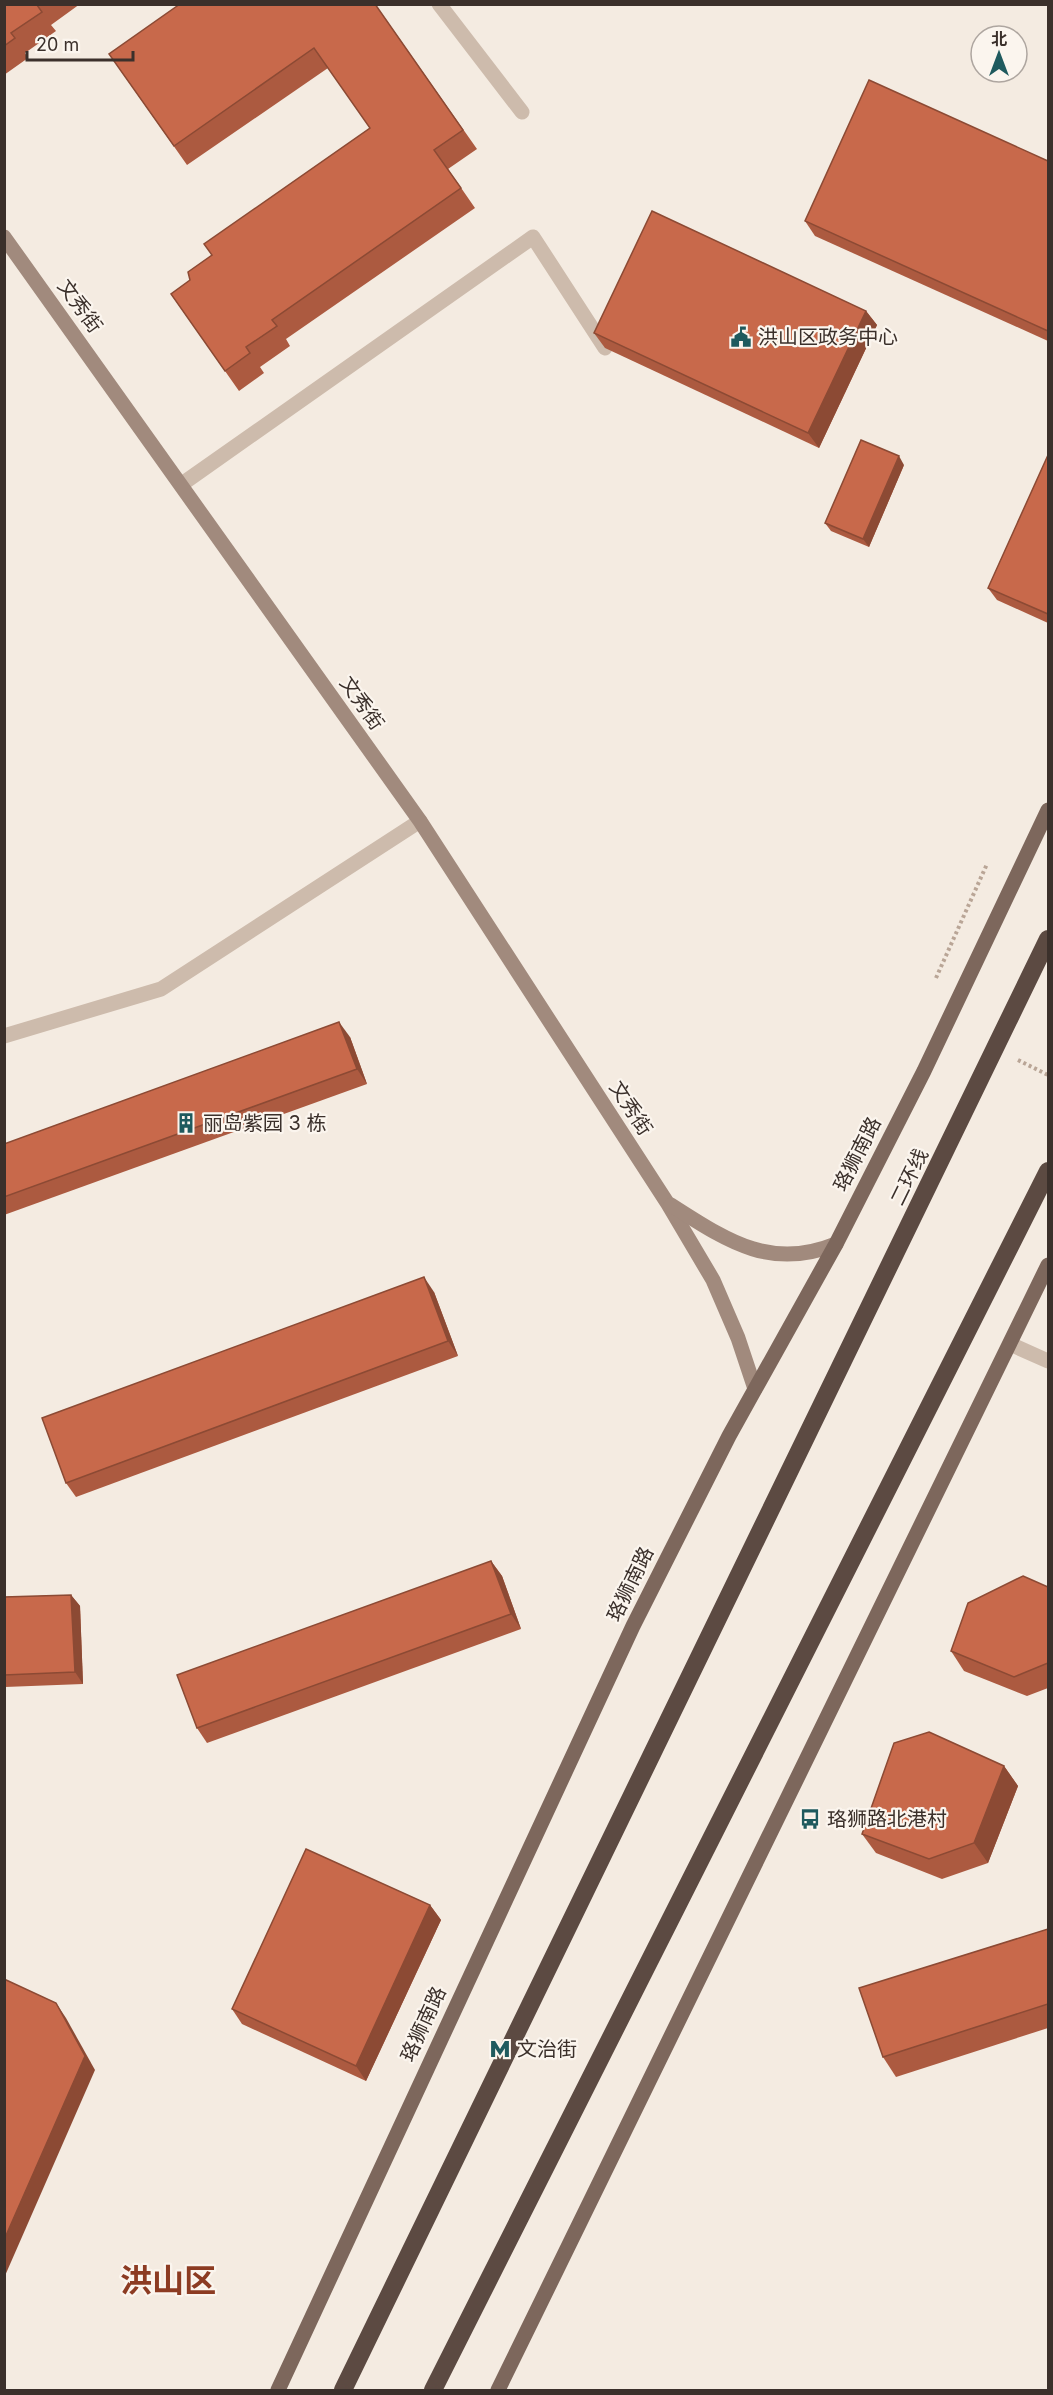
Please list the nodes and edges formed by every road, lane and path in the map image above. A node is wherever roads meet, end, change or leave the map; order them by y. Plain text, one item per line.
1 (439, 4) edge
2 (522, 112) dead end
3 (4, 237) edge
4 (604, 348) edge
5 (182, 484) junction
6 (1048, 810) edge
7 (420, 821) junction
8 (1048, 939) edge
9 (4, 1036) edge
10 (1048, 1172) edge
11 (668, 1204) junction
12 (836, 1244) junction
13 (1048, 1265) edge
14 (1045, 1283) edge
15 (1011, 1344) junction
16 (1048, 1361) edge
17 (755, 1389) junction
18 (278, 2391) edge
19 (343, 2391) edge
20 (432, 2391) edge
21 (498, 2391) edge

1 - 2 street
3 - 5 street, 文秀街
4 - 5 street
5 - 7 street, 文秀街
6 - 12 main road, 珞狮南路
7 - 9 street
7 - 11 street, 文秀街
8 - 19 highway, 二环线
10 - 20 highway
11 - 12 street, 文秀街
11 - 17 street, 文秀街
12 - 17 main road, 珞狮南路
13 - 14 main road
14 - 15 main road
15 - 16 street
15 - 21 main road
17 - 18 main road, 珞狮南路

